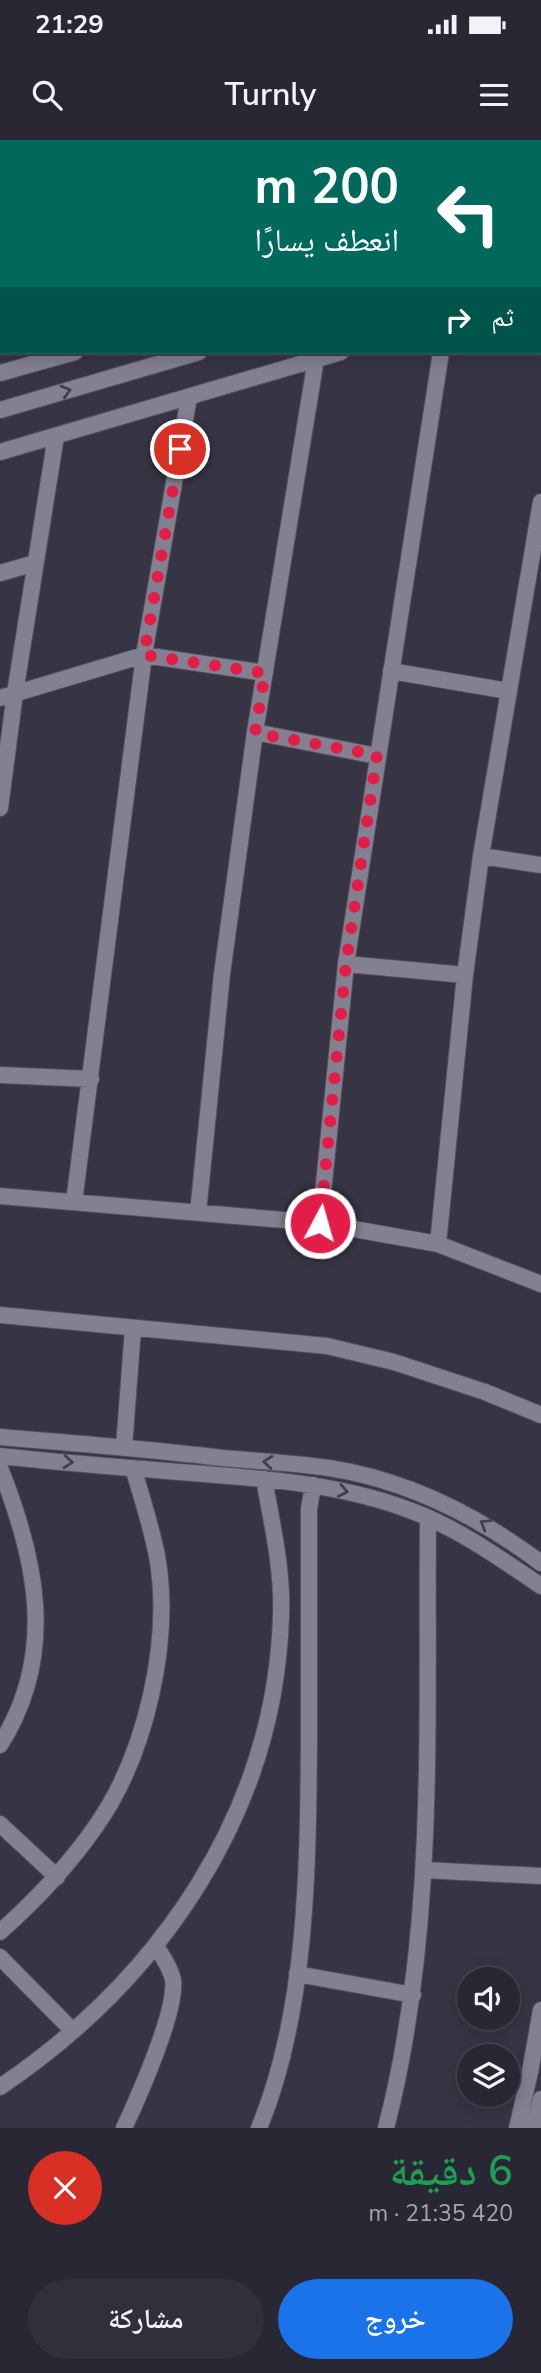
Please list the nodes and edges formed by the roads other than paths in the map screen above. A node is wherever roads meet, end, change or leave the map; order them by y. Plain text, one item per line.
1 (68, 354) edge
2 (192, 354) edge
3 (334, 354) edge
4 (441, 354) edge
5 (316, 359) junction
6 (0, 373) edge
7 (189, 397) junction
8 (0, 410) edge
9 (56, 436) junction
10 (0, 452) edge
11 (541, 502) edge
12 (35, 563) junction
13 (0, 573) edge
14 (144, 655) junction
15 (391, 671) junction
16 (265, 673) junction
17 (508, 691) junction
18 (7, 695) edge
19 (255, 733) junction
20 (377, 755) junction
21 (0, 808) edge
22 (481, 856) junction
23 (541, 865) edge
24 (346, 964) junction
25 (465, 975) junction
26 (0, 1075) edge
27 (91, 1079) junction
28 (0, 1196) edge
29 (74, 1202) junction
30 (198, 1213) junction
31 (320, 1223) junction
32 (438, 1244) junction
33 (541, 1284) edge
34 (0, 1315) edge
35 (133, 1329) junction
36 (541, 1415) edge
37 (0, 1437) edge
38 (124, 1447) junction
39 (0, 1457) edge
40 (0, 1468) edge
41 (133, 1468) junction
42 (264, 1479) junction
43 (313, 1485) junction
44 (428, 1518) junction
45 (541, 1563) edge
46 (541, 1586) edge
47 (0, 1745) edge
48 (0, 1824) edge
49 (424, 1870) junction
50 (541, 1876) edge
51 (57, 1877) junction
52 (0, 1932) edge
53 (156, 1946) junction
54 (0, 1956) edge
55 (297, 1974) junction
56 (413, 1995) junction
57 (541, 2010) edge
58 (72, 2030) junction
59 (0, 2087) edge
60 (541, 2099) edge
61 (124, 2128) edge
62 (259, 2128) edge
63 (386, 2128) edge
64 (517, 2128) edge
65 (533, 2128) edge

1 - 6 street
8 -> 2 street
3 - 5 street
4 - 15 street
5 - 7 street
5 - 16 street
7 - 9 street
7 - 14 street
9 - 10 street
9 - 12 street
11 - 17 street
12 - 13 street
12 - 18 street
14 - 16 street
14 - 18 street
14 - 27 street
15 - 17 street
15 - 20 street
16 - 19 street
17 - 22 street
18 - 21 street
19 - 20 street
19 - 30 street
20 - 24 street
22 - 23 street
22 - 25 street
24 - 25 street
24 - 31 street
25 - 32 street
26 - 27 street
27 - 29 street
28 - 29 street
29 - 30 street
30 - 31 street
31 - 32 street
32 - 33 street
34 - 35 street
35 - 36 street
35 - 38 street
37 - 38 street
45 -> 38 street
39 -> 41 street
40 - 47 street
41 - 42 street
41 - 51 street
42 - 43 street
42 - 53 street
43 -> 44 street
43 - 55 street
44 - 46 street
44 - 49 street
48 - 51 street
49 - 50 street
49 - 56 street
51 - 52 street
53 - 58 street
53 - 61 street
54 - 58 street
55 - 56 street
55 - 62 street
56 - 63 street
57 - 64 street
58 - 59 street
60 - 65 street

